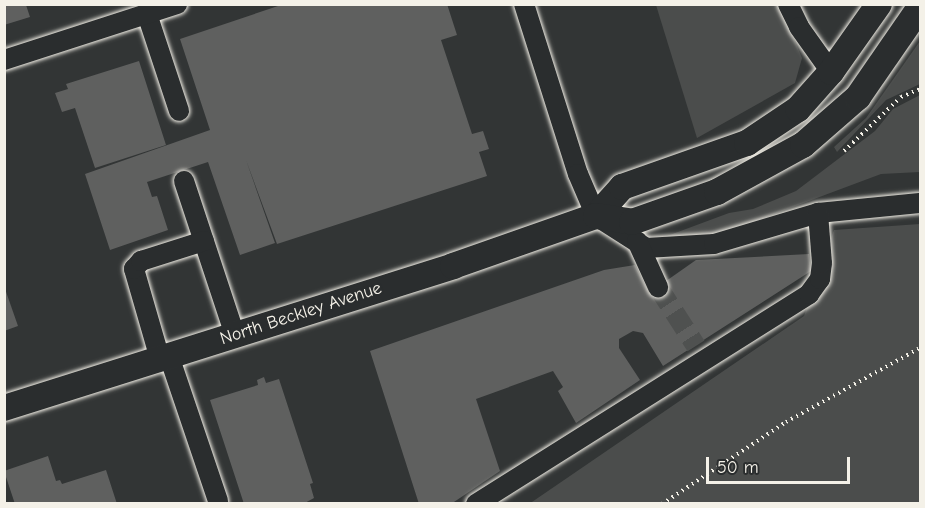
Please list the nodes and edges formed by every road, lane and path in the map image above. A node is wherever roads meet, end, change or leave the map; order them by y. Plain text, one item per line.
1 (177, 4) edge
2 (524, 4) edge
3 (788, 4) edge
4 (879, 4) edge
5 (921, 7) edge
6 (147, 14) junction
7 (4, 60) edge
8 (831, 72) junction
9 (921, 89) edge
10 (858, 98) junction
11 (179, 111) dead end
12 (844, 151) dead end
13 (184, 181) dead end
14 (921, 203) edge
15 (818, 213) junction
16 (596, 216) junction
17 (204, 241) junction
18 (637, 241) junction
19 (657, 287) tunnel mouth
20 (235, 335) junction
21 (919, 348) edge
22 (165, 358) junction
23 (4, 408) edge
24 (218, 501) dead end
25 (476, 504) edge
26 (662, 504) edge

1 - 6 street
2 - 16 street
3 - 8 street
4 - 8 main road
5 - 10 main road, North Beckley Avenue
6 - 7 street
6 - 11 street
8 - 10 main road
8 - 16 main road
9 - 12 path
10 - 16 main road, North Beckley Avenue
13 - 17 street
14 - 15 street
15 - 18 street
15 - 25 street
16 - 18 street
16 - 20 main road, North Beckley Avenue
17 - 20 street
17 - 22 street
18 - 19 street
20 - 22 main road, North Beckley Avenue
21 - 26 path
22 - 23 main road, North Beckley Avenue
22 - 24 street

